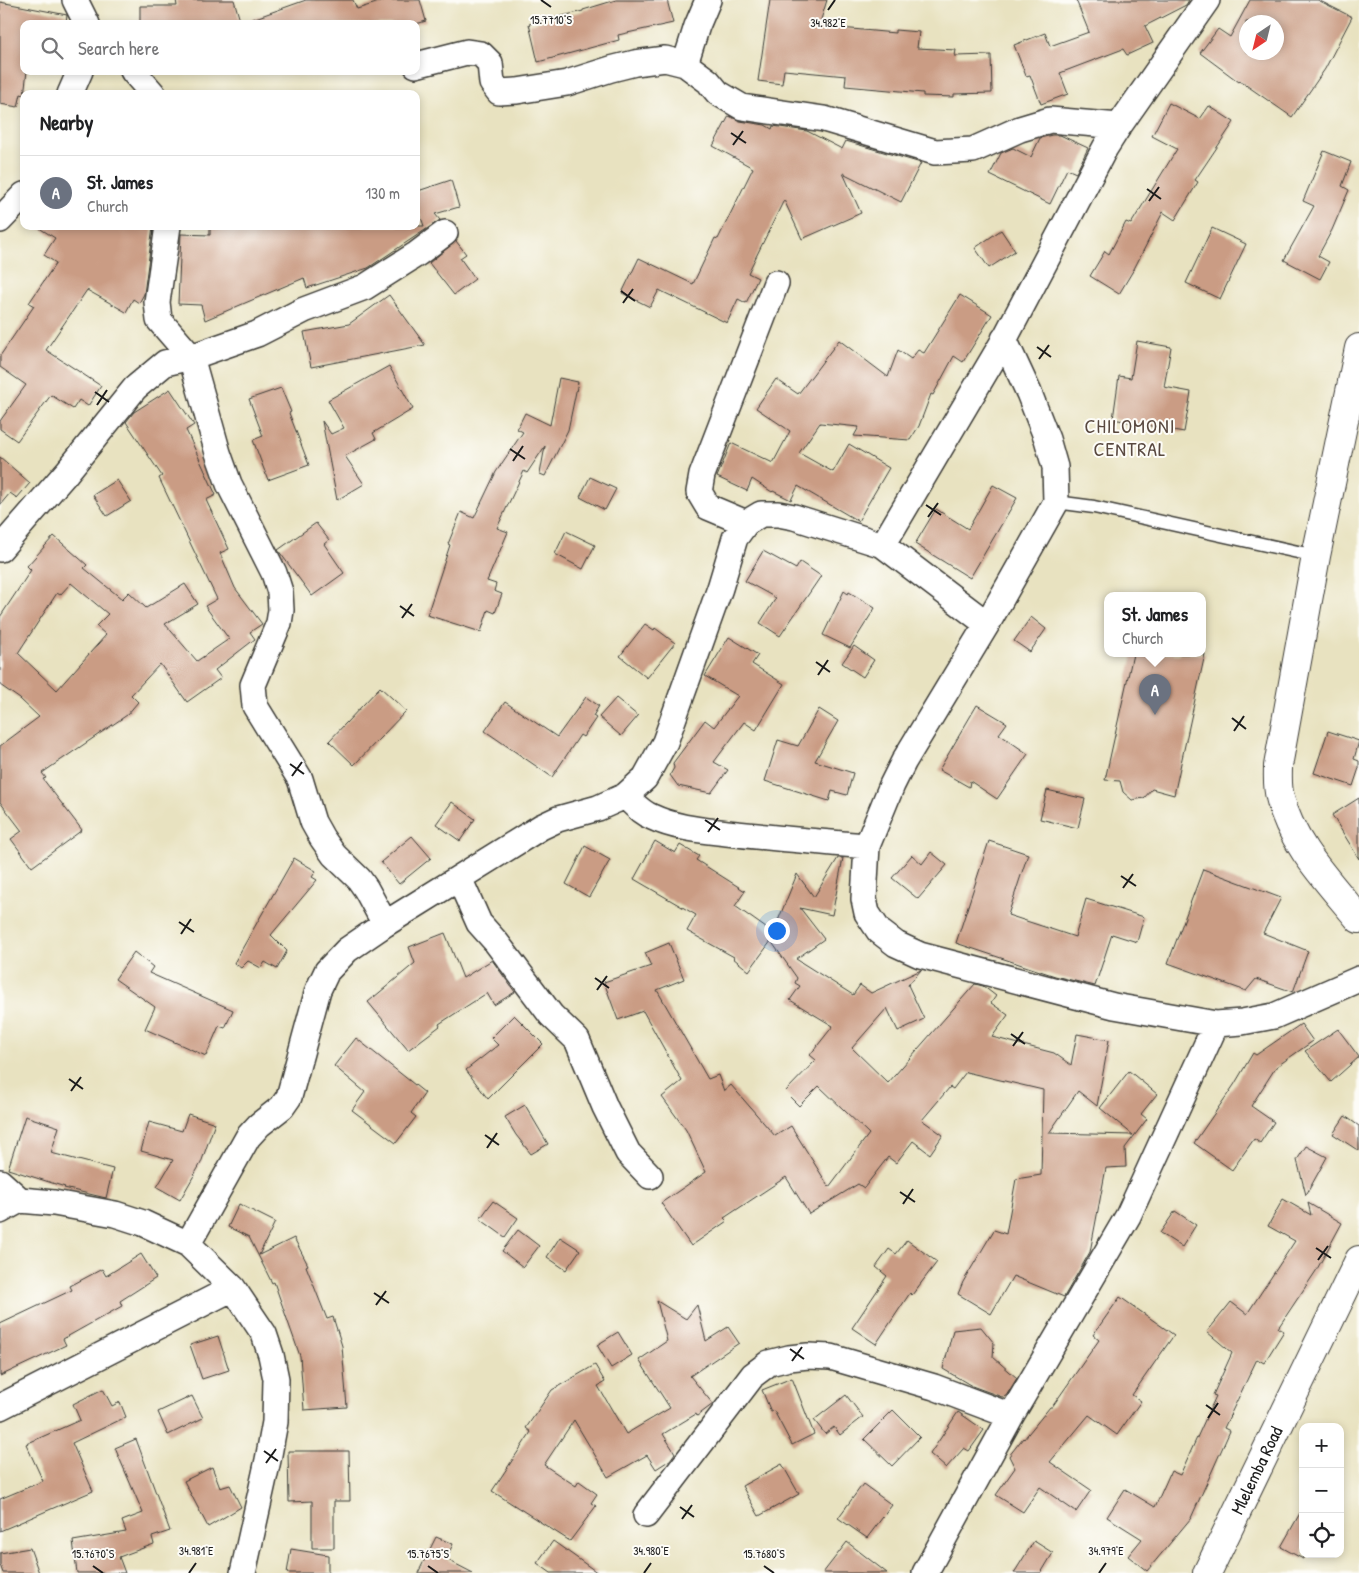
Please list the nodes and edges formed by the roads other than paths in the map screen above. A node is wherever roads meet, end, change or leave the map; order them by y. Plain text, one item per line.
1 (75, 0) edge
2 (708, 0) edge
3 (1208, 0) edge
4 (86, 20) edge
5 (420, 64) edge
6 (685, 64) junction
7 (78, 75) edge
8 (136, 75) edge
9 (72, 90) edge
10 (150, 90) edge
11 (1118, 126) junction
12 (20, 200) edge
13 (0, 220) edge
14 (167, 230) edge
15 (445, 233) dead end
16 (776, 283) dead end
17 (1004, 339) junction
18 (1359, 348) edge
19 (191, 357) junction
20 (1056, 502) junction
21 (746, 523) junction
22 (883, 545) junction
23 (0, 549) edge
24 (1316, 556) junction
25 (987, 624) junction
26 (625, 796) junction
27 (867, 846) junction
28 (459, 878) junction
29 (1359, 918) edge
30 (384, 924) junction
31 (1359, 979) edge
32 (1216, 1024) junction
33 (650, 1176) dead end
34 (0, 1182) edge
35 (10, 1206) edge
36 (188, 1244) junction
37 (1359, 1260) edge
38 (233, 1288) junction
39 (0, 1407) edge
40 (1011, 1416) junction
41 (646, 1514) dead end
42 (243, 1573) edge
43 (924, 1573) edge
44 (1207, 1573) edge

1 - 4 street
2 - 6 street
3 - 11 street
5 - 6 street
6 - 11 street
7 - 9 street
8 - 10 street
11 - 17 street
12 - 13 street
14 - 19 street
15 - 19 street
16 - 21 street
17 - 20 street
17 - 22 street
18 - 24 street
19 - 23 street
19 - 30 street
20 - 24 lane
20 - 25 street
21 - 22 street
21 - 26 street
22 - 25 street
24 - 29 street
25 - 27 street
26 - 27 street
26 - 28 street
27 - 32 street
28 - 30 street
28 - 33 street
30 - 36 street
31 - 32 street
32 - 40 street
34 - 35 street
35 - 36 street
36 - 38 street
37 - 44 street, Mlelemba Road
38 - 39 street
38 - 42 street
40 - 41 street
40 - 43 street

